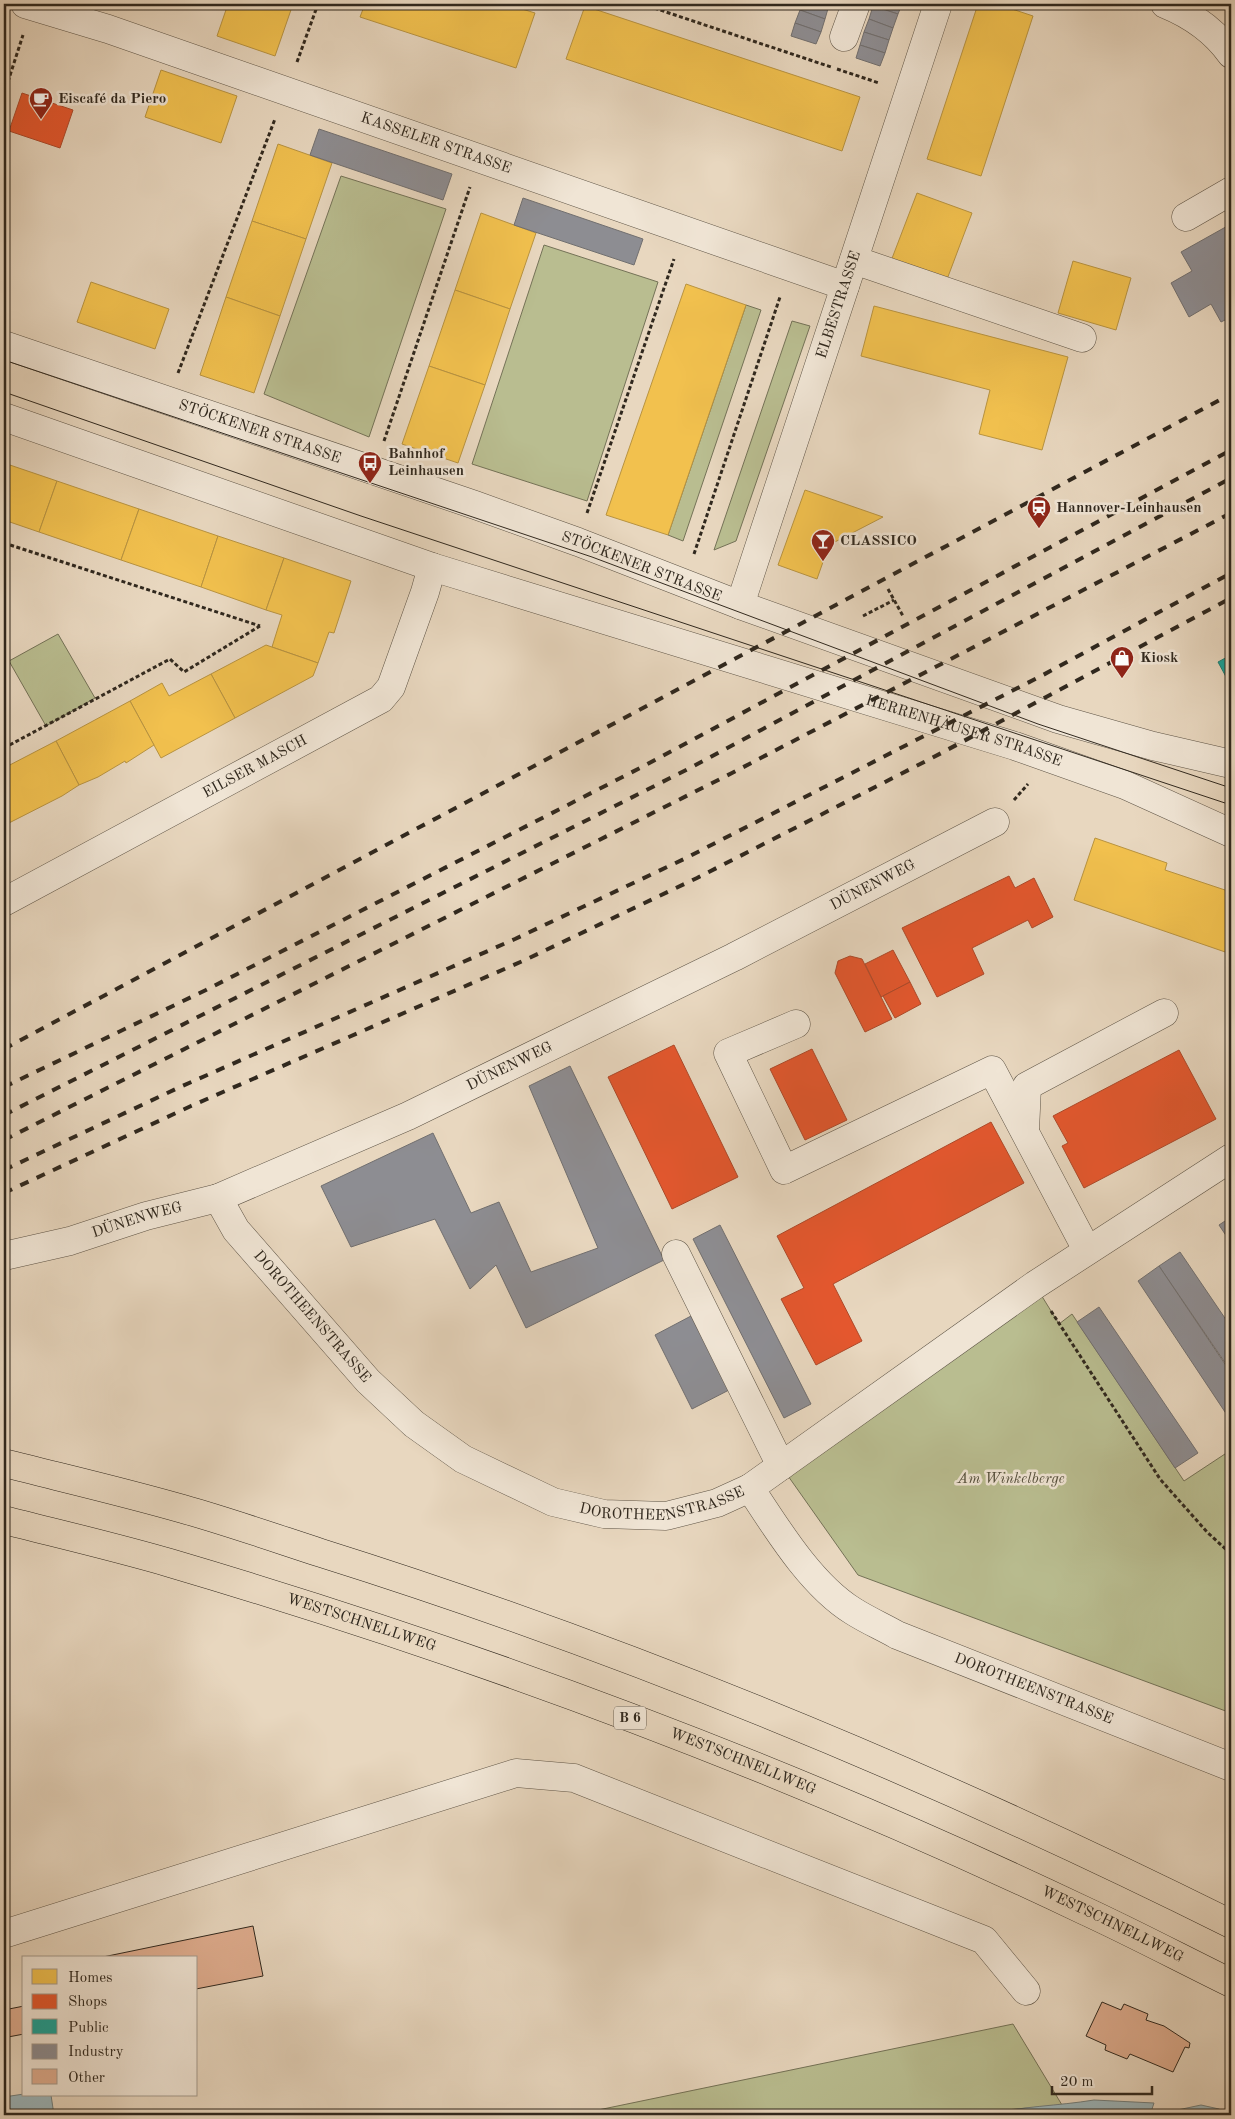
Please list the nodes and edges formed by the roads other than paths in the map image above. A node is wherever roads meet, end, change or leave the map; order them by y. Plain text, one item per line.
1 (856, 4) edge
2 (938, 4) edge
3 (1165, 4) edge
4 (29, 5) edge
5 (844, 38) dead end
6 (1231, 54) edge
7 (1231, 191) edge
8 (1186, 217) dead end
9 (854, 260) junction
10 (845, 286) junction
11 (1082, 338) dead end
12 (4, 345) edge
13 (4, 416) edge
14 (432, 567) junction
15 (740, 606) junction
16 (1231, 764) edge
17 (995, 822) dead end
18 (1231, 833) edge
19 (4, 902) edge
20 (1164, 1013) dead end
21 (796, 1024) dead end
22 (1025, 1132) junction
23 (1231, 1158) edge
24 (218, 1198) junction
25 (1087, 1250) junction
26 (676, 1254) dead end
27 (4, 1256) edge
28 (4, 1462) edge
29 (781, 1466) junction
30 (750, 1488) junction
31 (4, 1520) edge
32 (1231, 1767) edge
33 (1231, 1924) edge
34 (4, 1934) edge
35 (1231, 1983) edge
36 (1026, 1991) dead end

1 - 5 street
2 - 9 street, ELBESTRASSE
3 - 6 street
4 - 10 street, KASSELER STRASSE
7 - 8 street
9 - 10 street, ELBESTRASSE
9 - 11 street
10 - 15 street, ELBESTRASSE
12 - 15 street, STÖCKENER STRASSE
13 - 14 street
14 - 18 street, HERRENHÄUSER STRASSE
14 - 19 street, EILSER MASCH
15 - 16 street
17 - 24 street, DÜNENWEG
20 - 22 street
21 - 22 street
22 - 25 street
23 - 25 street
24 - 27 street, DÜNENWEG
24 - 30 street, DOROTHEENSTRASSE
25 - 29 street
26 - 29 street
28 - 33 highway
29 - 30 street
30 - 32 street, DOROTHEENSTRASSE
31 - 35 highway, WESTSCHNELLWEG / B 6
34 - 36 street

